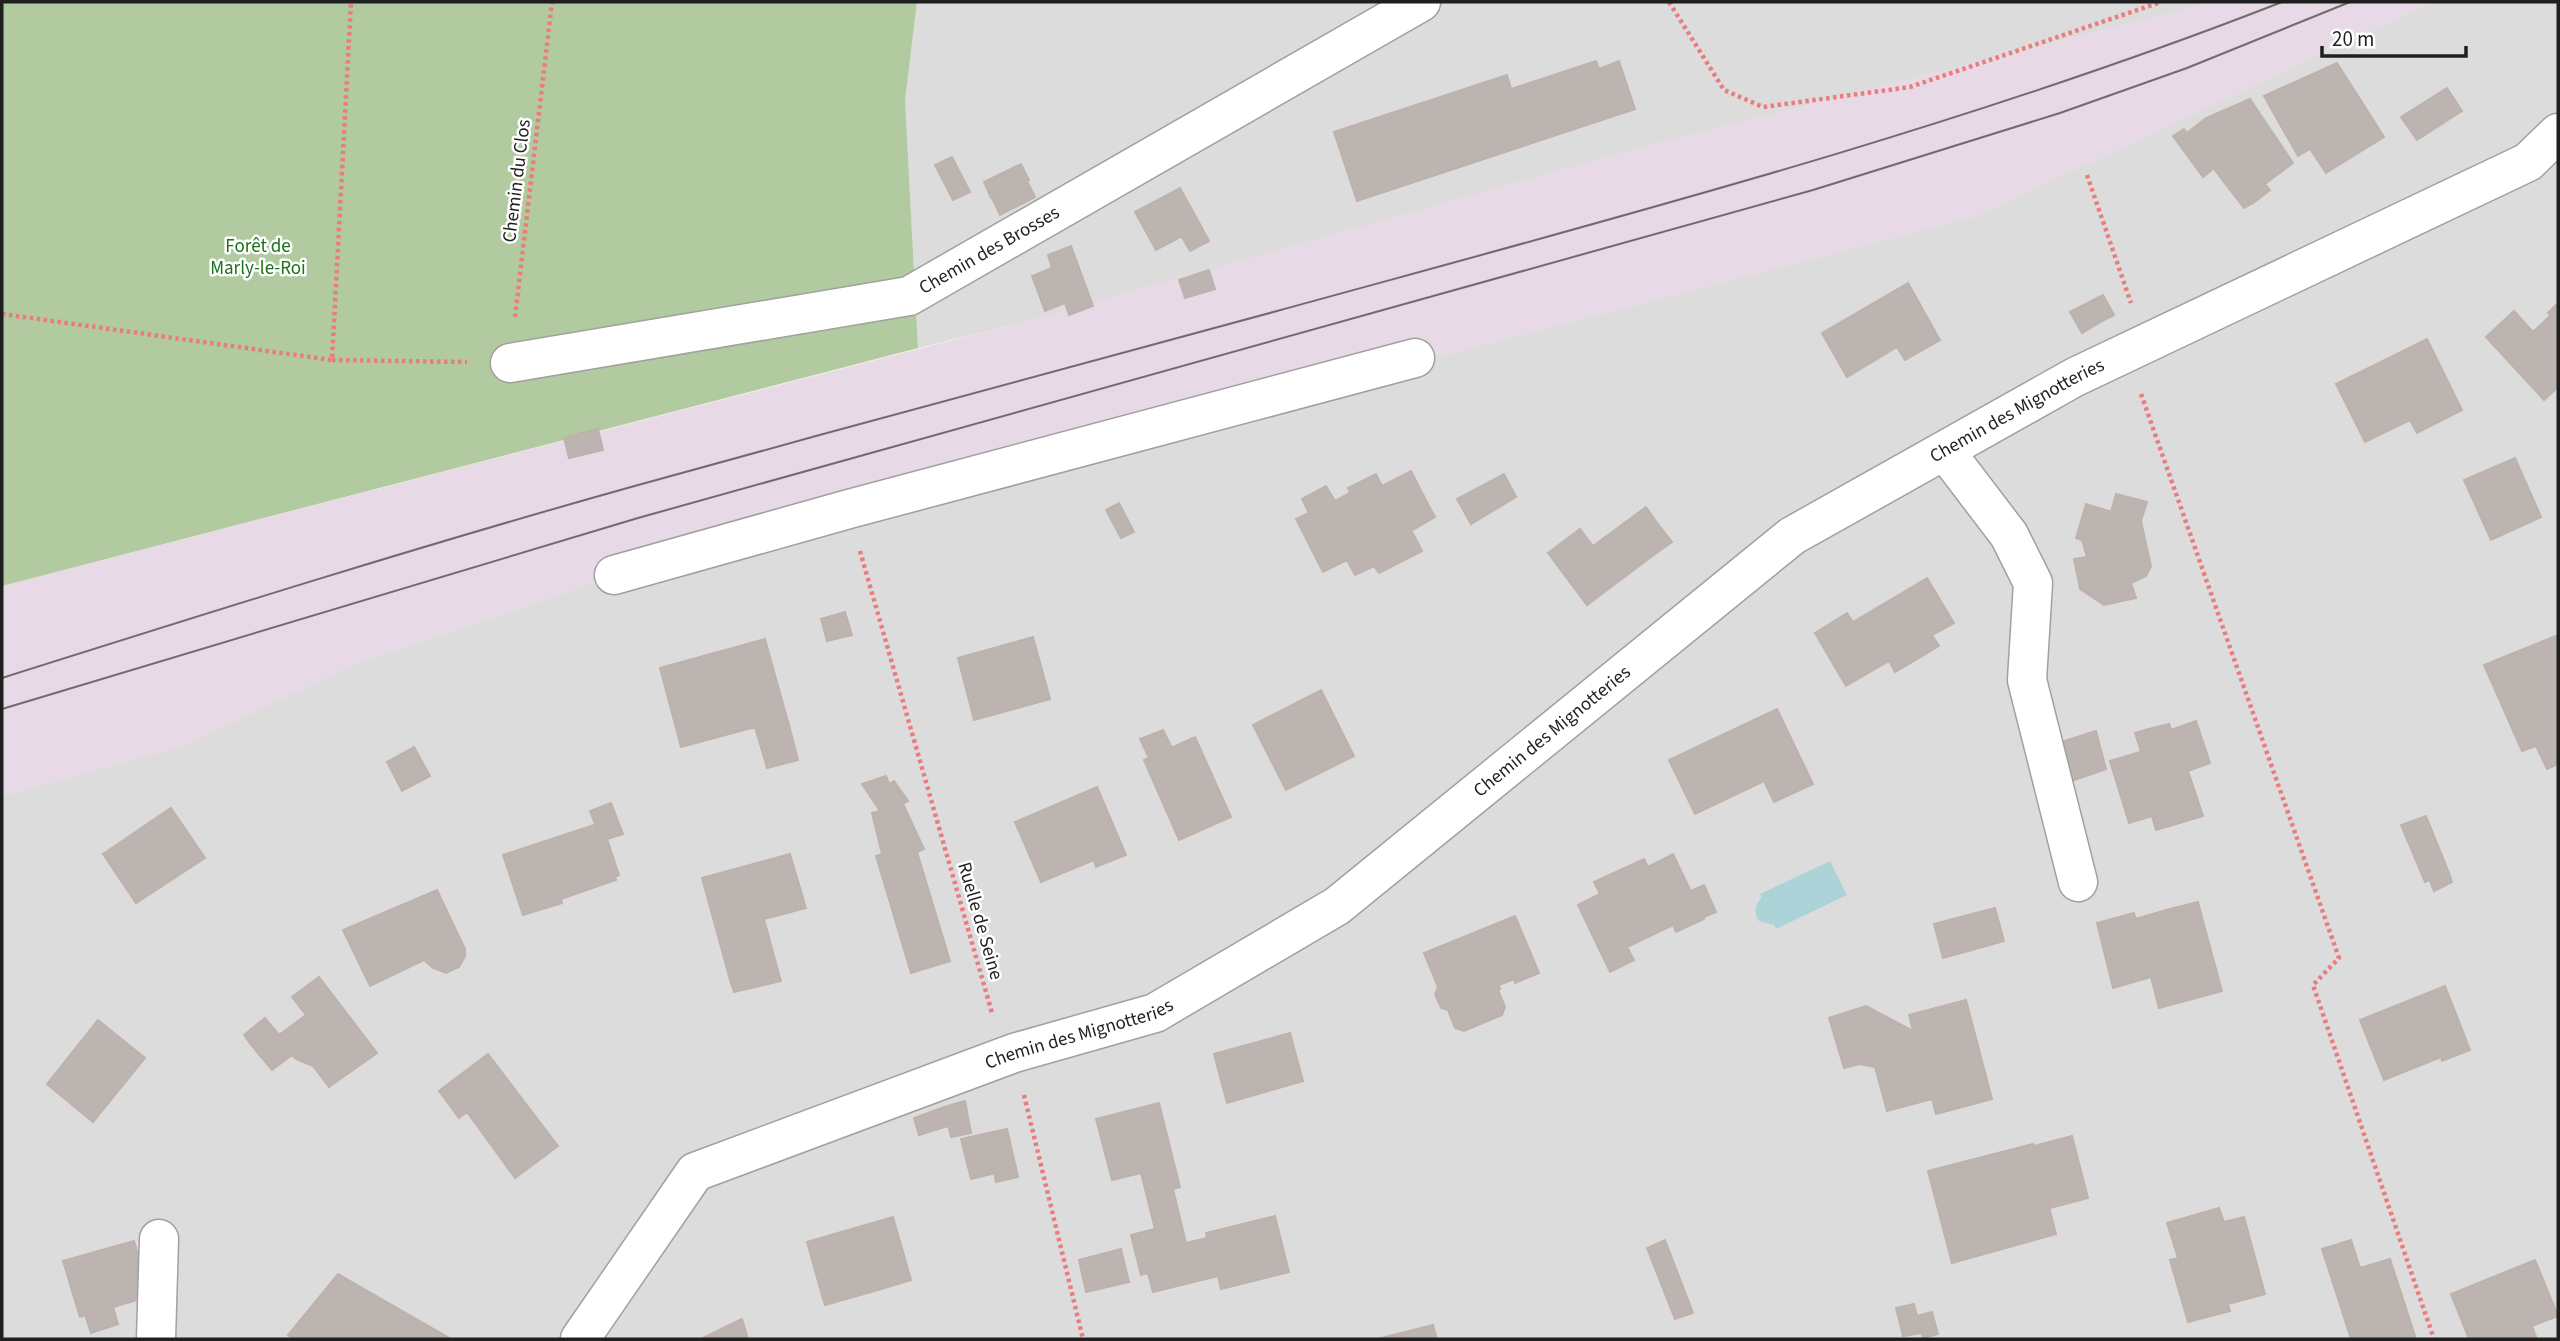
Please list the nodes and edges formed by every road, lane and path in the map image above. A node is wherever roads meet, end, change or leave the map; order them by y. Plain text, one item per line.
1 (351, 2) edge
2 (552, 2) edge
3 (1421, 2) edge
4 (1669, 2) edge
5 (2161, 2) edge
6 (2558, 133) edge
7 (2087, 175) dead end
8 (2, 314) edge
9 (2136, 349) junction
10 (1415, 358) dead end
11 (332, 360) junction
12 (510, 363) junction
13 (1945, 451) junction
14 (849, 509) junction
15 (614, 575) dead end
16 (2078, 882) dead end
17 (1014, 1053) junction
18 (159, 1239) dead end
19 (156, 1339) edge
20 (580, 1339) edge
21 (1083, 1339) edge
22 (2434, 1339) edge

1 - 11 path
2 - 12 path, Chemin du Clos
3 - 12 street, Chemin des Brosses
4 - 5 path
6 - 9 street, Chemin des Mignotteries
7 - 9 path
8 - 11 path
9 - 13 street, Chemin des Mignotteries
9 - 22 path
10 - 14 street
11 - 12 path
13 - 16 street
13 - 17 street, Chemin des Mignotteries
14 - 15 street
14 - 17 path, Ruelle de Seine
17 - 20 street, Chemin des Mignotteries
17 - 21 path, Ruelle de Seine
18 - 19 street

